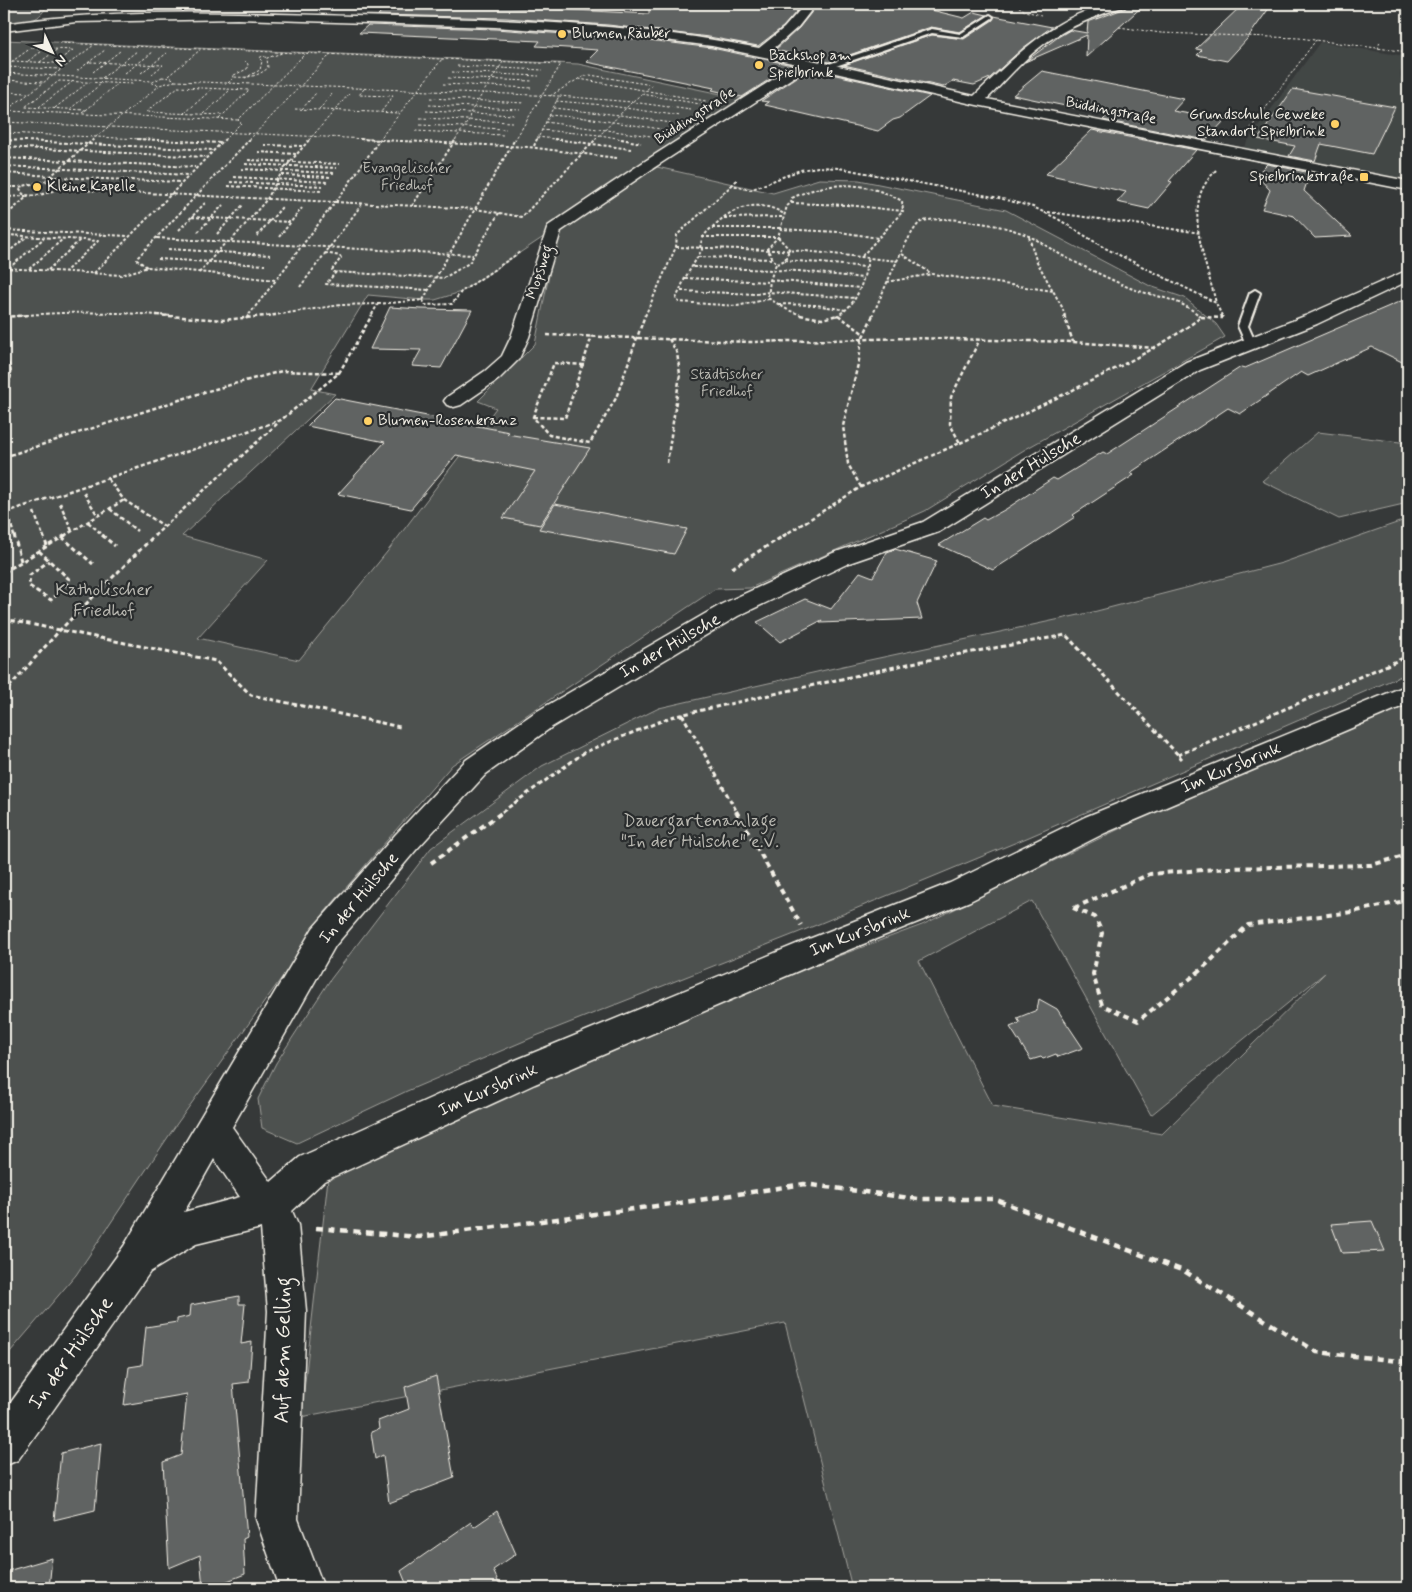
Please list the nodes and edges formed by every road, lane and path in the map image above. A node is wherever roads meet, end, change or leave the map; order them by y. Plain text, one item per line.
1 (256, 4) edge
2 (810, 4) edge
3 (1120, 4) edge
4 (49, 10) dead end
5 (1083, 14) junction
6 (237, 16) junction
7 (990, 17) dead end
8 (42, 22) junction
9 (4, 28) edge
10 (1316, 40) junction
11 (1380, 41) dead end
12 (40, 42) dead end
13 (58, 43) dead end
14 (95, 45) junction
15 (31, 48) junction
16 (44, 49) junction
17 (58, 49) junction
18 (200, 49) junction
19 (1378, 49) junction
20 (105, 50) dead end
21 (120, 51) dead end
22 (137, 51) dead end
23 (153, 52) dead end
24 (761, 52) junction
25 (1408, 52) edge
26 (168, 53) dead end
27 (282, 53) junction
28 (305, 54) junction
29 (330, 54) junction
30 (267, 58) junction
31 (442, 59) junction
32 (244, 60) dead end
33 (12, 61) junction
34 (27, 62) junction
35 (40, 62) junction
36 (90, 62) junction
37 (105, 62) junction
38 (503, 62) junction
39 (808, 62) junction
40 (122, 63) junction
41 (137, 64) junction
42 (153, 64) junction
43 (457, 66) dead end
44 (827, 66) junction
45 (4, 67) edge
46 (499, 68) junction
47 (62, 69) junction
48 (542, 70) dead end
49 (77, 71) dead end
50 (92, 72) dead end
51 (452, 72) dead end
52 (4, 73) edge
53 (125, 73) dead end
54 (141, 73) dead end
55 (152, 74) dead end
56 (495, 74) junction
57 (52, 76) junction
58 (168, 76) junction
59 (538, 76) dead end
60 (102, 78) junction
61 (234, 78) junction
62 (244, 78) junction
63 (448, 78) dead end
64 (119, 79) junction
65 (578, 79) junction
66 (4, 80) edge
67 (491, 80) junction
68 (151, 81) junction
69 (175, 81) junction
70 (532, 81) dead end
71 (44, 82) junction
72 (72, 82) junction
73 (87, 82) junction
74 (102, 83) junction
75 (114, 83) junction
76 (216, 83) junction
77 (228, 83) junction
78 (118, 84) junction
79 (134, 84) dead end
80 (274, 84) junction
81 (443, 84) dead end
82 (159, 85) junction
83 (302, 85) junction
84 (487, 86) junction
85 (210, 88) junction
86 (213, 88) junction
87 (365, 88) junction
88 (532, 88) dead end
89 (230, 89) junction
90 (416, 90) junction
91 (646, 91) junction
92 (4, 92) edge
93 (28, 93) junction
94 (316, 93) dead end
95 (482, 93) junction
96 (332, 94) dead end
97 (349, 94) dead end
98 (642, 94) junction
99 (540, 96) junction
100 (550, 96) junction
101 (559, 96) junction
102 (430, 98) dead end
103 (704, 100) junction
104 (477, 101) junction
105 (556, 101) junction
106 (978, 101) junction
107 (632, 102) junction
108 (712, 102) dead end
109 (524, 103) dead end
110 (429, 105) dead end
111 (39, 107) junction
112 (473, 107) junction
113 (55, 108) junction
114 (553, 108) junction
115 (627, 108) junction
116 (70, 109) junction
117 (295, 109) dead end
118 (520, 109) dead end
119 (86, 110) junction
120 (302, 110) junction
121 (318, 110) junction
122 (691, 110) dead end
123 (5, 111) edge
124 (335, 111) junction
125 (426, 111) dead end
126 (381, 112) junction
127 (470, 112) junction
128 (166, 113) junction
129 (400, 113) junction
130 (81, 114) junction
131 (185, 114) junction
132 (204, 114) junction
133 (223, 115) junction
134 (516, 115) dead end
135 (620, 115) junction
136 (122, 116) junction
137 (549, 116) junction
138 (162, 117) junction
139 (684, 117) dead end
140 (420, 118) dead end
141 (218, 119) junction
142 (238, 120) junction
143 (469, 120) junction
144 (4, 122) edge
145 (512, 122) dead end
146 (545, 122) junction
147 (613, 122) junction
148 (672, 123) dead end
149 (420, 125) dead end
150 (109, 126) junction
151 (465, 127) junction
152 (506, 129) dead end
153 (607, 129) junction
154 (541, 130) junction
155 (665, 130) dead end
156 (415, 131) dead end
157 (231, 132) junction
158 (4, 133) edge
159 (461, 133) junction
160 (255, 134) junction
161 (503, 135) dead end
162 (600, 135) junction
163 (96, 137) junction
164 (312, 137) junction
165 (537, 137) junction
166 (659, 137) dead end
167 (4, 140) edge
168 (379, 140) junction
169 (220, 143) junction
170 (454, 143) junction
171 (593, 143) junction
172 (645, 143) dead end
173 (88, 144) junction
174 (264, 145) dead end
175 (512, 145) junction
176 (304, 146) junction
177 (534, 146) junction
178 (4, 147) edge
179 (631, 149) dead end
180 (213, 150) junction
181 (80, 151) junction
182 (258, 152) dead end
183 (585, 152) junction
184 (1239, 153) junction
185 (297, 154) junction
186 (206, 157) junction
187 (4, 158) edge
188 (248, 160) dead end
189 (69, 161) junction
190 (290, 161) junction
191 (245, 164) dead end
192 (340, 164) dead end
193 (650, 164) junction
194 (4, 166) edge
195 (286, 166) junction
196 (196, 167) junction
197 (241, 168) dead end
198 (338, 168) dead end
199 (60, 169) junction
200 (283, 170) junction
201 (334, 173) dead end
202 (4, 174) edge
203 (189, 175) junction
204 (282, 175) junction
205 (52, 176) junction
206 (234, 177) dead end
207 (331, 177) dead end
208 (278, 179) junction
209 (46, 180) junction
210 (736, 180) dead end
211 (181, 182) junction
212 (230, 182) dead end
213 (327, 182) dead end
214 (275, 184) junction
215 (228, 186) dead end
216 (324, 186) dead end
217 (732, 186) junction
218 (1408, 186) edge
219 (4, 187) edge
220 (19, 187) junction
221 (58, 189) junction
222 (273, 189) junction
223 (321, 191) dead end
224 (169, 195) junction
225 (29, 196) junction
226 (196, 196) junction
227 (4, 197) edge
228 (266, 199) junction
229 (335, 202) junction
230 (790, 202) junction
231 (362, 203) junction
232 (205, 204) dead end
233 (223, 205) dead end
234 (242, 205) dead end
235 (412, 206) junction
236 (282, 207) dead end
237 (302, 208) dead end
238 (476, 210) junction
239 (903, 211) junction
240 (499, 212) junction
241 (1044, 212) junction
242 (784, 216) junction
243 (192, 217) junction
244 (4, 218) edge
245 (212, 218) junction
246 (724, 218) junction
247 (231, 219) junction
248 (249, 220) junction
249 (270, 221) junction
250 (291, 222) junction
251 (712, 228) junction
252 (554, 229) junction
253 (780, 229) junction
254 (4, 230) edge
255 (179, 230) dead end
256 (198, 232) dead end
257 (218, 234) dead end
258 (1201, 234) junction
259 (26, 236) junction
260 (129, 236) junction
261 (257, 236) dead end
262 (1029, 236) junction
263 (279, 237) dead end
264 (778, 237) junction
265 (44, 238) junction
266 (157, 238) junction
267 (702, 238) junction
268 (879, 238) junction
269 (63, 239) junction
270 (4, 240) edge
271 (81, 240) junction
272 (227, 241) junction
273 (231, 242) junction
274 (300, 245) junction
275 (330, 247) junction
276 (676, 247) junction
277 (702, 248) junction
278 (168, 249) dead end
279 (767, 249) junction
280 (789, 250) junction
281 (218, 251) junction
282 (325, 253) junction
283 (450, 254) junction
284 (902, 254) junction
285 (270, 255) dead end
286 (473, 255) junction
287 (4, 256) edge
288 (862, 256) junction
289 (698, 257) junction
290 (869, 257) junction
291 (773, 258) junction
292 (158, 259) dead end
293 (785, 260) junction
294 (897, 261) junction
295 (209, 262) junction
296 (776, 264) junction
297 (265, 265) dead end
298 (148, 267) junction
299 (693, 267) junction
300 (866, 267) junction
301 (4, 268) edge
302 (8, 268) junction
303 (29, 269) junction
304 (774, 269) junction
305 (47, 270) junction
306 (66, 272) junction
307 (336, 272) junction
308 (94, 273) junction
309 (198, 273) junction
310 (932, 274) junction
311 (1408, 275) edge
312 (436, 278) junction
313 (686, 278) junction
314 (862, 278) junction
315 (276, 280) junction
316 (770, 281) junction
317 (887, 282) junction
318 (300, 287) dead end
319 (860, 288) junction
320 (429, 290) junction
321 (681, 290) junction
322 (1054, 291) junction
323 (768, 292) junction
324 (1255, 293) dead end
325 (856, 298) junction
326 (770, 299) junction
327 (423, 300) junction
328 (1216, 303) junction
329 (378, 304) junction
330 (777, 304) junction
331 (847, 310) junction
332 (838, 315) junction
333 (4, 317) edge
334 (1201, 317) junction
335 (1223, 318) junction
336 (246, 319) junction
337 (864, 334) junction
338 (1247, 335) junction
339 (592, 336) junction
340 (520, 337) junction
341 (636, 338) junction
342 (669, 339) junction
343 (862, 339) junction
344 (979, 341) junction
345 (1073, 342) junction
346 (1156, 348) junction
347 (4, 357) edge
348 (584, 365) junction
349 (339, 373) junction
350 (11, 378) junction
351 (4, 379) edge
352 (4, 392) edge
353 (454, 401) dead end
354 (533, 417) junction
355 (281, 420) junction
356 (960, 443) junction
357 (4, 457) edge
358 (667, 463) dead end
359 (108, 479) junction
360 (861, 486) junction
361 (84, 492) dead end
362 (124, 500) junction
363 (60, 503) dead end
364 (110, 508) junction
365 (34, 512) dead end
366 (4, 513) edge
367 (98, 516) junction
368 (10, 520) dead end
369 (87, 522) junction
370 (164, 526) junction
371 (72, 531) junction
372 (137, 531) dead end
373 (62, 537) junction
374 (47, 546) junction
375 (115, 546) dead end
376 (38, 551) junction
377 (21, 561) junction
378 (49, 561) junction
379 (93, 564) dead end
380 (732, 568) dead end
381 (4, 572) edge
382 (4, 619) edge
383 (59, 631) junction
384 (1408, 656) edge
385 (4, 693) edge
386 (1408, 694) edge
387 (682, 714) junction
388 (400, 727) dead end
389 (1178, 754) junction
390 (1203, 780) junction
391 (1408, 855) edge
392 (428, 866) dead end
393 (1408, 898) edge
394 (815, 950) junction
395 (213, 1128) junction
396 (312, 1169) joint
397 (274, 1216) junction
398 (138, 1259) junction
399 (1408, 1362) edge
400 (4, 1446) edge
401 (302, 1588) edge

1 - 6 street
2 - 24 street
3 - 5 street
4 - 8 street
5 - 10 path
5 - 106 street
6 - 8 street, Büddingstraße
6 - 24 street, Büddingstraße
7 - 44 lane
8 - 9 street, Büddingstraße
10 - 19 path
10 - 184 path
11 - 19 path
12 - 15 path
13 - 14 path
14 - 18 path
14 - 47 path
15 - 16 path
15 - 33 path
16 - 17 path
16 - 34 path
17 - 35 path
17 - 35 path
18 - 27 path
18 - 58 path
19 - 25 path
20 - 36 path
21 - 37 path
22 - 40 path
23 - 41 path
24 - 39 street, Büddingstraße
26 - 42 path
27 - 28 path
27 - 30 path
28 - 29 path
28 - 80 path
29 - 31 path
29 - 83 path
30 - 62 path
30 - 62 path
31 - 38 path
31 - 90 path
32 - 61 path
33 - 34 path
33 - 45 path
34 - 35 path
36 - 37 path
36 - 49 path
37 - 40 path
37 - 50 path
38 - 46 path
38 - 99 path
39 - 44 street, Büddingstraße
39 - 193 street, Büddingstraße
40 - 41 path
40 - 60 path
41 - 42 path
41 - 53 path
42 - 54 path
42 - 55 path
43 - 46 path
44 - 106 street, Büddingstraße
45 - 47 path
46 - 48 path
46 - 56 path
47 - 57 path
51 - 56 path
52 - 57 path
56 - 59 path
56 - 67 path
57 - 60 path
57 - 71 path
58 - 68 path
58 - 69 path
60 - 64 path
61 - 62 path
61 - 77 path
63 - 67 path
64 - 68 path
64 - 75 path
65 - 91 path
65 - 91 path
65 - 100 path
66 - 71 path
67 - 70 path
67 - 84 path
68 - 82 path
69 - 76 path
69 - 82 path
71 - 93 path
72 - 73 path
72 - 111 path
72 - 111 path
73 - 74 path
73 - 113 path
74 - 75 path
74 - 116 path
75 - 78 path
76 - 77 path
76 - 85 path
77 - 80 path
78 - 79 path
78 - 119 path
80 - 83 path
80 - 142 path
81 - 84 path
82 - 136 path
83 - 87 path
83 - 160 path
84 - 88 path
84 - 95 path
85 - 86 path
85 - 128 path
86 - 89 path
86 - 131 path
87 - 90 path
87 - 126 path
89 - 132 path
89 - 133 path
90 - 95 path
90 - 129 path
91 - 98 path
91 - 103 path
92 - 93 path
93 - 123 path
94 - 120 path
95 - 99 path
95 - 104 path
96 - 121 path
97 - 124 path
98 - 103 path
98 - 107 path
99 - 100 path
99 - 175 path
100 - 101 path
101 - 105 path
101 - 107 path
102 - 104 path
103 - 108 path
104 - 109 path
104 - 112 path
105 - 114 path
105 - 115 path
106 - 184 street, Büddingstraße
107 - 115 path
107 - 122 path
110 - 112 path
111 - 113 path
112 - 118 path
112 - 127 path
113 - 116 path
114 - 135 path
114 - 137 path
115 - 135 path
115 - 139 path
116 - 119 path
117 - 120 path
119 - 130 path
120 - 121 path
121 - 124 path
123 - 130 path
124 - 126 path
124 - 164 path
125 - 127 path
126 - 129 path
127 - 134 path
127 - 143 path
128 - 131 path
128 - 138 path
129 - 168 path
130 - 136 path
131 - 132 path
132 - 133 path
133 - 141 path
135 - 147 path
135 - 148 path
136 - 138 path
136 - 150 path
137 - 146 path
137 - 147 path
138 - 141 path
140 - 143 path
141 - 142 path
142 - 157 path
143 - 145 path
143 - 151 path
144 - 150 path
146 - 153 path
146 - 154 path
147 - 153 path
147 - 155 path
149 - 151 path
150 - 157 path
150 - 163 path
151 - 152 path
151 - 159 path
153 - 162 path
153 - 166 path
154 - 162 path
154 - 165 path
156 - 159 path
157 - 160 path
157 - 169 path
158 - 163 path
159 - 161 path
159 - 170 path
160 - 164 path
160 - 226 path
162 - 171 path
162 - 172 path
163 - 169 path
163 - 173 path
164 - 168 path
164 - 176 path
165 - 171 path
165 - 177 path
167 - 173 path
168 - 170 path
168 - 229 path
169 - 180 path
170 - 175 path
170 - 235 path
171 - 179 path
171 - 183 path
173 - 180 path
173 - 181 path
174 - 176 path
175 - 177 path
175 - 238 path
176 - 185 path
177 - 183 path
178 - 181 path
180 - 186 path
181 - 186 path
181 - 189 path
182 - 185 path
183 - 193 path
183 - 240 path
184 - 218 street, Büddingstraße
184 - 258 path
185 - 190 path
186 - 196 path
187 - 189 path
188 - 190 path
189 - 196 path
189 - 199 path
190 - 192 path
190 - 195 path
191 - 195 path
193 - 252 street, Mopsweg
194 - 199 path
195 - 198 path
195 - 200 path
196 - 203 path
197 - 200 path
199 - 203 path
199 - 205 path
200 - 201 path
200 - 204 path
202 - 205 path
203 - 211 path
204 - 207 path
204 - 208 path
205 - 209 path
205 - 211 path
206 - 208 path
208 - 213 path
208 - 214 path
209 - 220 path
209 - 221 path
210 - 217 path
211 - 224 path
212 - 214 path
214 - 216 path
214 - 222 path
215 - 222 path
217 - 241 path
217 - 276 path
219 - 220 path
220 - 225 path
221 - 224 path
221 - 225 path
222 - 223 path
222 - 228 path
224 - 226 path
224 - 260 path
225 - 227 path
225 - 244 path
226 - 228 path
226 - 266 path
228 - 229 path
228 - 248 path
229 - 231 path
229 - 274 path
230 - 239 path
230 - 239 path
230 - 242 path
231 - 235 path
231 - 275 path
232 - 243 path
233 - 245 path
234 - 247 path
235 - 238 path
236 - 249 path
237 - 250 path
238 - 240 path
238 - 283 path
239 - 268 path
240 - 286 path
241 - 258 path
241 - 328 path
242 - 246 path
242 - 246 path
242 - 253 path
243 - 245 path
243 - 255 path
245 - 247 path
245 - 256 path
246 - 251 path
247 - 248 path
247 - 257 path
248 - 249 path
248 - 273 path
249 - 250 path
249 - 261 path
250 - 263 path
251 - 253 path
251 - 267 path
252 - 327 path
252 - 340 street, Mopsweg
253 - 264 path
253 - 268 path
254 - 260 path
258 - 328 path
259 - 265 path
259 - 270 path
259 - 287 path
260 - 308 path
262 - 284 path
262 - 322 path
262 - 334 path
264 - 267 path
264 - 279 path
264 - 280 path
265 - 269 path
265 - 302 path
266 - 272 path
266 - 298 path
267 - 277 path
268 - 288 path
269 - 271 path
269 - 303 path
271 - 305 path
271 - 306 path
272 - 273 path
272 - 281 path
273 - 274 path
274 - 275 path
274 - 315 path
275 - 282 path
275 - 283 path
276 - 277 path
276 - 341 path
277 - 279 path
277 - 289 path
278 - 281 path
279 - 280 path
279 - 291 path
280 - 288 path
280 - 293 path
281 - 285 path
281 - 295 path
282 - 307 path
282 - 318 path
283 - 286 path
283 - 312 path
284 - 294 path
284 - 310 path
286 - 312 path
288 - 290 path
289 - 291 path
289 - 299 path
290 - 294 path
290 - 300 path
291 - 296 path
292 - 295 path
293 - 296 path
293 - 300 path
294 - 317 path
295 - 297 path
295 - 309 path
296 - 304 path
298 - 308 path
298 - 309 path
299 - 304 path
299 - 313 path
300 - 314 path
301 - 302 path
302 - 303 path
303 - 305 path
304 - 314 path
304 - 316 path
305 - 306 path
306 - 308 path
307 - 312 path
307 - 320 path
309 - 315 path
310 - 317 path
310 - 322 path
311 - 338 street, In der Hülsche
312 - 320 path
313 - 316 path
313 - 321 path
314 - 319 path
315 - 336 path
316 - 319 path
316 - 323 path
317 - 337 path
319 - 325 path
320 - 327 path
321 - 323 path
321 - 326 path
322 - 345 path
323 - 325 path
323 - 326 path
324 - 338 lane
325 - 331 path
326 - 330 path
327 - 329 path
328 - 335 path
329 - 336 path
329 - 349 path
330 - 331 path
330 - 332 path
331 - 332 path
332 - 337 path
333 - 336 path
334 - 335 path
334 - 346 path
335 - 338 path
337 - 343 path
338 - 395 street, In der Hülsche
339 - 340 path
339 - 341 path
339 - 348 path
340 - 353 street, Mopsweg
341 - 342 path
341 - 354 path
342 - 343 path
342 - 358 path
343 - 344 path
343 - 360 path
344 - 345 path
344 - 356 path
345 - 346 path
346 - 356 path
347 - 350 path
348 - 354 path
348 - 354 path
349 - 355 path
349 - 357 path
350 - 351 path
350 - 352 path
355 - 359 path
355 - 370 path
356 - 360 path
359 - 362 path
359 - 366 path
360 - 380 path
361 - 367 path
362 - 364 path
362 - 370 path
363 - 371 path
364 - 367 path
364 - 372 path
365 - 374 path
367 - 369 path
368 - 377 path
369 - 371 path
369 - 375 path
370 - 383 path
371 - 373 path
373 - 374 path
373 - 379 path
374 - 376 path
376 - 377 path
376 - 378 path
377 - 381 path
378 - 378 path
382 - 383 path
383 - 385 path
383 - 388 path
384 - 389 path
386 - 390 street, Im Kursbrink
387 - 389 path
387 - 392 path
387 - 394 path
389 - 390 path
390 - 394 street, Im Kursbrink
391 - 393 path
394 - 396 street, Im Kursbrink
395 - 397 street
395 - 398 street, In der Hülsche
396 - 397 street, In der Hülsche
397 - 398 street, In der Hülsche
397 - 399 path
397 - 401 street, Auf dem Gelling
398 - 400 street, In der Hülsche

